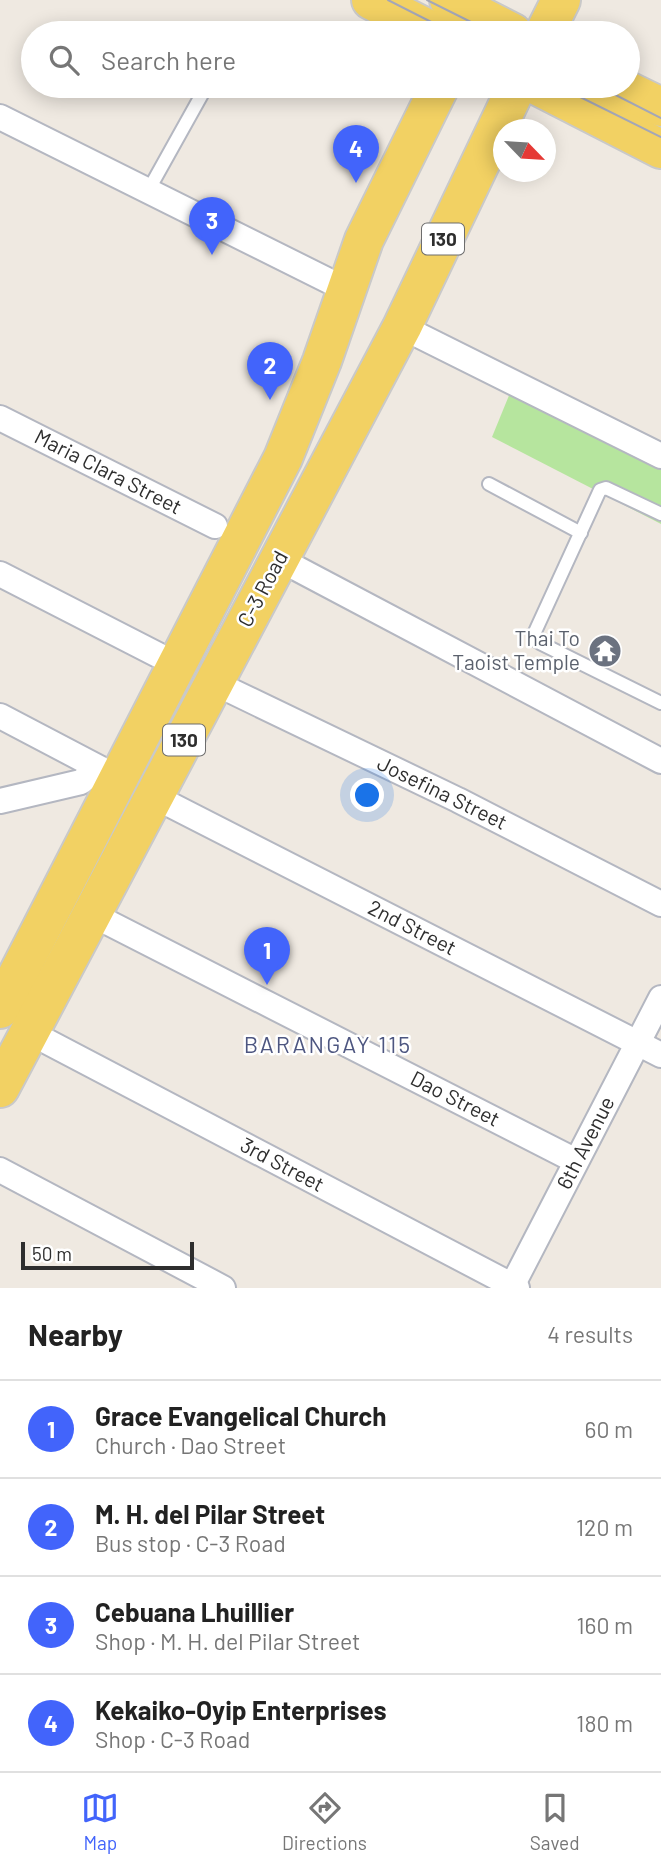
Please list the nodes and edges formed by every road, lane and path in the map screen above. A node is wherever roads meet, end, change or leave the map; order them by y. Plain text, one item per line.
1 (371, 0) edge
2 (449, 0) edge
3 (540, 20) edge
4 (412, 21) edge
5 (640, 97) edge
6 (200, 98) edge
7 (434, 98) edge
8 (511, 98) edge
9 (561, 98) edge
10 (661, 107) edge
11 (0, 117) edge
12 (661, 149) edge
13 (148, 191) junction
14 (347, 290) junction
15 (402, 327) junction
16 (0, 418) edge
17 (661, 456) edge
18 (489, 484) dead end
19 (661, 514) edge
20 (215, 526) dead end
21 (580, 533) junction
22 (296, 568) dead end
23 (0, 573) edge
24 (158, 655) dead end
25 (221, 686) dead end
26 (661, 704) edge
27 (0, 716) edge
28 (661, 761) edge
29 (0, 801) edge
30 (163, 802) dead end
31 (661, 904) edge
32 (109, 923) dead end
33 (661, 998) edge
34 (0, 1009) edge
35 (48, 1042) dead end
36 (638, 1043) junction
37 (661, 1055) edge
38 (0, 1088) edge
39 (576, 1161) junction
40 (0, 1170) edge
41 (513, 1287) edge
42 (223, 1288) edge

1 - 4 main road
2 - 3 main road
5 - 10 main road
6 - 13 lane
7 - 14 main road, C-3 Road / 130
8 - 15 main road, C-3 Road / 130
9 - 12 main road
11 - 13 street
13 - 14 street
14 - 34 main road, C-3 Road / 130
15 - 17 street
15 - 38 main road, C-3 Road / 130
16 - 20 street, Maria Clara Street
18 - 21 lane
19 - 21 lane
21 - 26 lane
22 - 28 street
23 - 24 street
25 - 31 street, Josefina Street
27 - 29 street
30 - 36 street, 2nd Street
32 - 39 street, Dao Street
33 - 36 street, 6th Avenue
35 - 41 street, 3rd Street
36 - 37 street, 2nd Street
36 - 39 street, 6th Avenue
39 - 41 street, 6th Avenue
40 - 42 street

